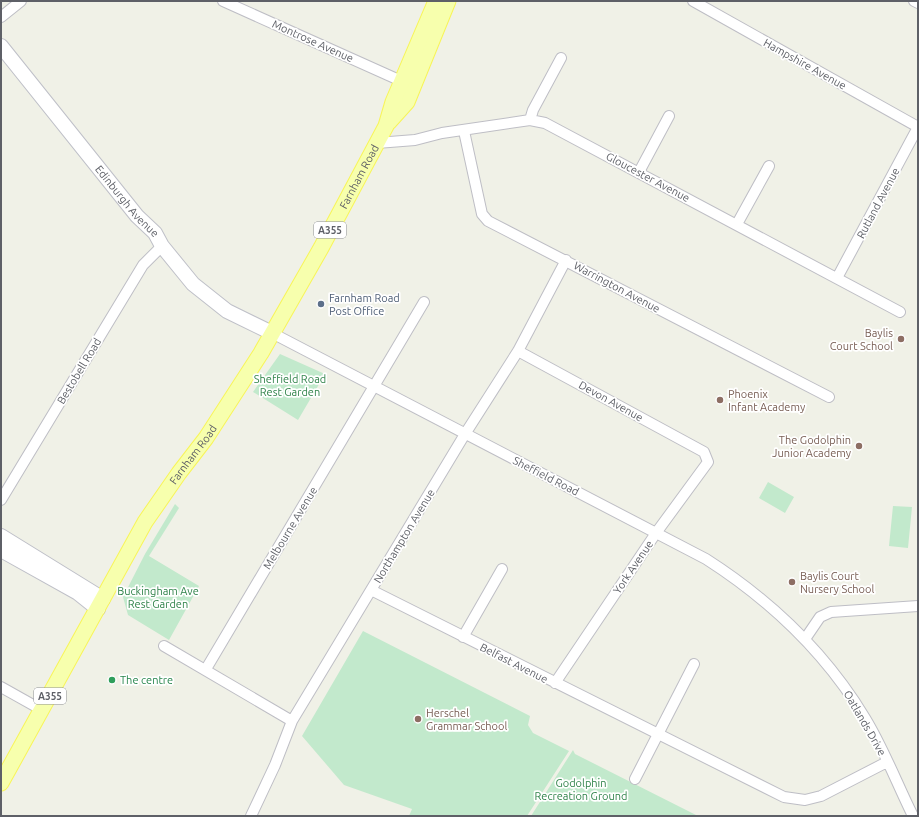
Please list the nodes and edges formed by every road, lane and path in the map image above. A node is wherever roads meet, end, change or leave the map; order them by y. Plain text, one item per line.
1 (21, 1) edge
2 (223, 1) edge
3 (436, 1) edge
4 (448, 1) edge
5 (693, 1) edge
6 (914, 1) edge
7 (918, 3) edge
8 (706, 4) edge
9 (1, 17) edge
10 (1, 46) edge
11 (560, 58) dead end
12 (408, 84) junction
13 (669, 116) dead end
14 (530, 120) junction
15 (918, 127) edge
16 (464, 131) junction
17 (377, 143) junction
18 (769, 166) dead end
19 (639, 172) junction
20 (737, 224) junction
21 (162, 246) junction
22 (566, 260) junction
23 (837, 278) junction
24 (424, 302) dead end
25 (900, 312) dead end
26 (272, 333) junction
27 (518, 351) junction
28 (374, 386) junction
29 (829, 397) dead end
30 (465, 434) junction
31 (704, 452) joint
32 (1, 500) edge
33 (656, 533) junction
34 (1, 536) edge
35 (1, 550) edge
36 (502, 569) dead end
37 (371, 590) junction
38 (100, 604) junction
39 (918, 606) edge
40 (463, 637) junction
41 (805, 639) junction
42 (164, 646) dead end
43 (694, 664) dead end
44 (206, 669) junction
45 (555, 684) junction
46 (1, 687) edge
47 (42, 710) junction
48 (292, 721) junction
49 (657, 735) junction
50 (887, 762) junction
51 (635, 779) dead end
52 (1, 783) edge
53 (251, 816) edge
54 (913, 816) edge

1 - 9 street
2 - 12 street, Montrose Avenue
3 - 12 main road, Farnham Road / A355
4 - 12 main road, Farnham Road / A355
5 - 8 street, Hampshire Avenue
6 - 7 street
8 - 15 street, Hampshire Avenue
10 - 21 street, Edinburgh Avenue
11 - 14 street
12 - 17 main road, Farnham Road / A355
13 - 19 street
14 - 16 street, Gloucester Avenue
14 - 19 street, Gloucester Avenue
15 - 23 street, Rutland Avenue
16 - 17 street, Gloucester Avenue
16 - 22 street, Warrington Avenue
17 - 26 main road, Farnham Road / A355
18 - 20 street
19 - 20 street, Gloucester Avenue
20 - 23 street, Gloucester Avenue
21 - 26 street, Edinburgh Avenue
21 - 32 street, Bestobell Road
22 - 27 street, Northampton Avenue
22 - 29 street, Warrington Avenue
23 - 25 street, Gloucester Avenue
24 - 28 street, Melbourne Avenue
26 - 28 street, Sheffield Road
26 - 38 main road, Farnham Road / A355
27 - 30 street, Northampton Avenue
27 - 31 street, Devon Avenue
28 - 30 street, Sheffield Road
28 - 44 street, Melbourne Avenue
30 - 33 street, Sheffield Road
30 - 37 street, Northampton Avenue
31 - 33 street, York Avenue
33 - 41 street, Sheffield Road
33 - 45 street, York Avenue
34 - 38 street
35 - 38 street
36 - 40 street
37 - 40 street, Belfast Avenue
37 - 48 street, Northampton Avenue
38 - 47 main road, Farnham Road / A355
39 - 41 street
40 - 45 street, Belfast Avenue
41 - 50 street, Oatlands Drive
42 - 44 street
43 - 49 street
44 - 48 street
45 - 49 street, Belfast Avenue
46 - 47 street
47 - 52 main road, Farnham Road / A355
48 - 53 street, Northampton Avenue
49 - 50 street, Belfast Avenue
49 - 51 street
50 - 54 street, Oatlands Drive

